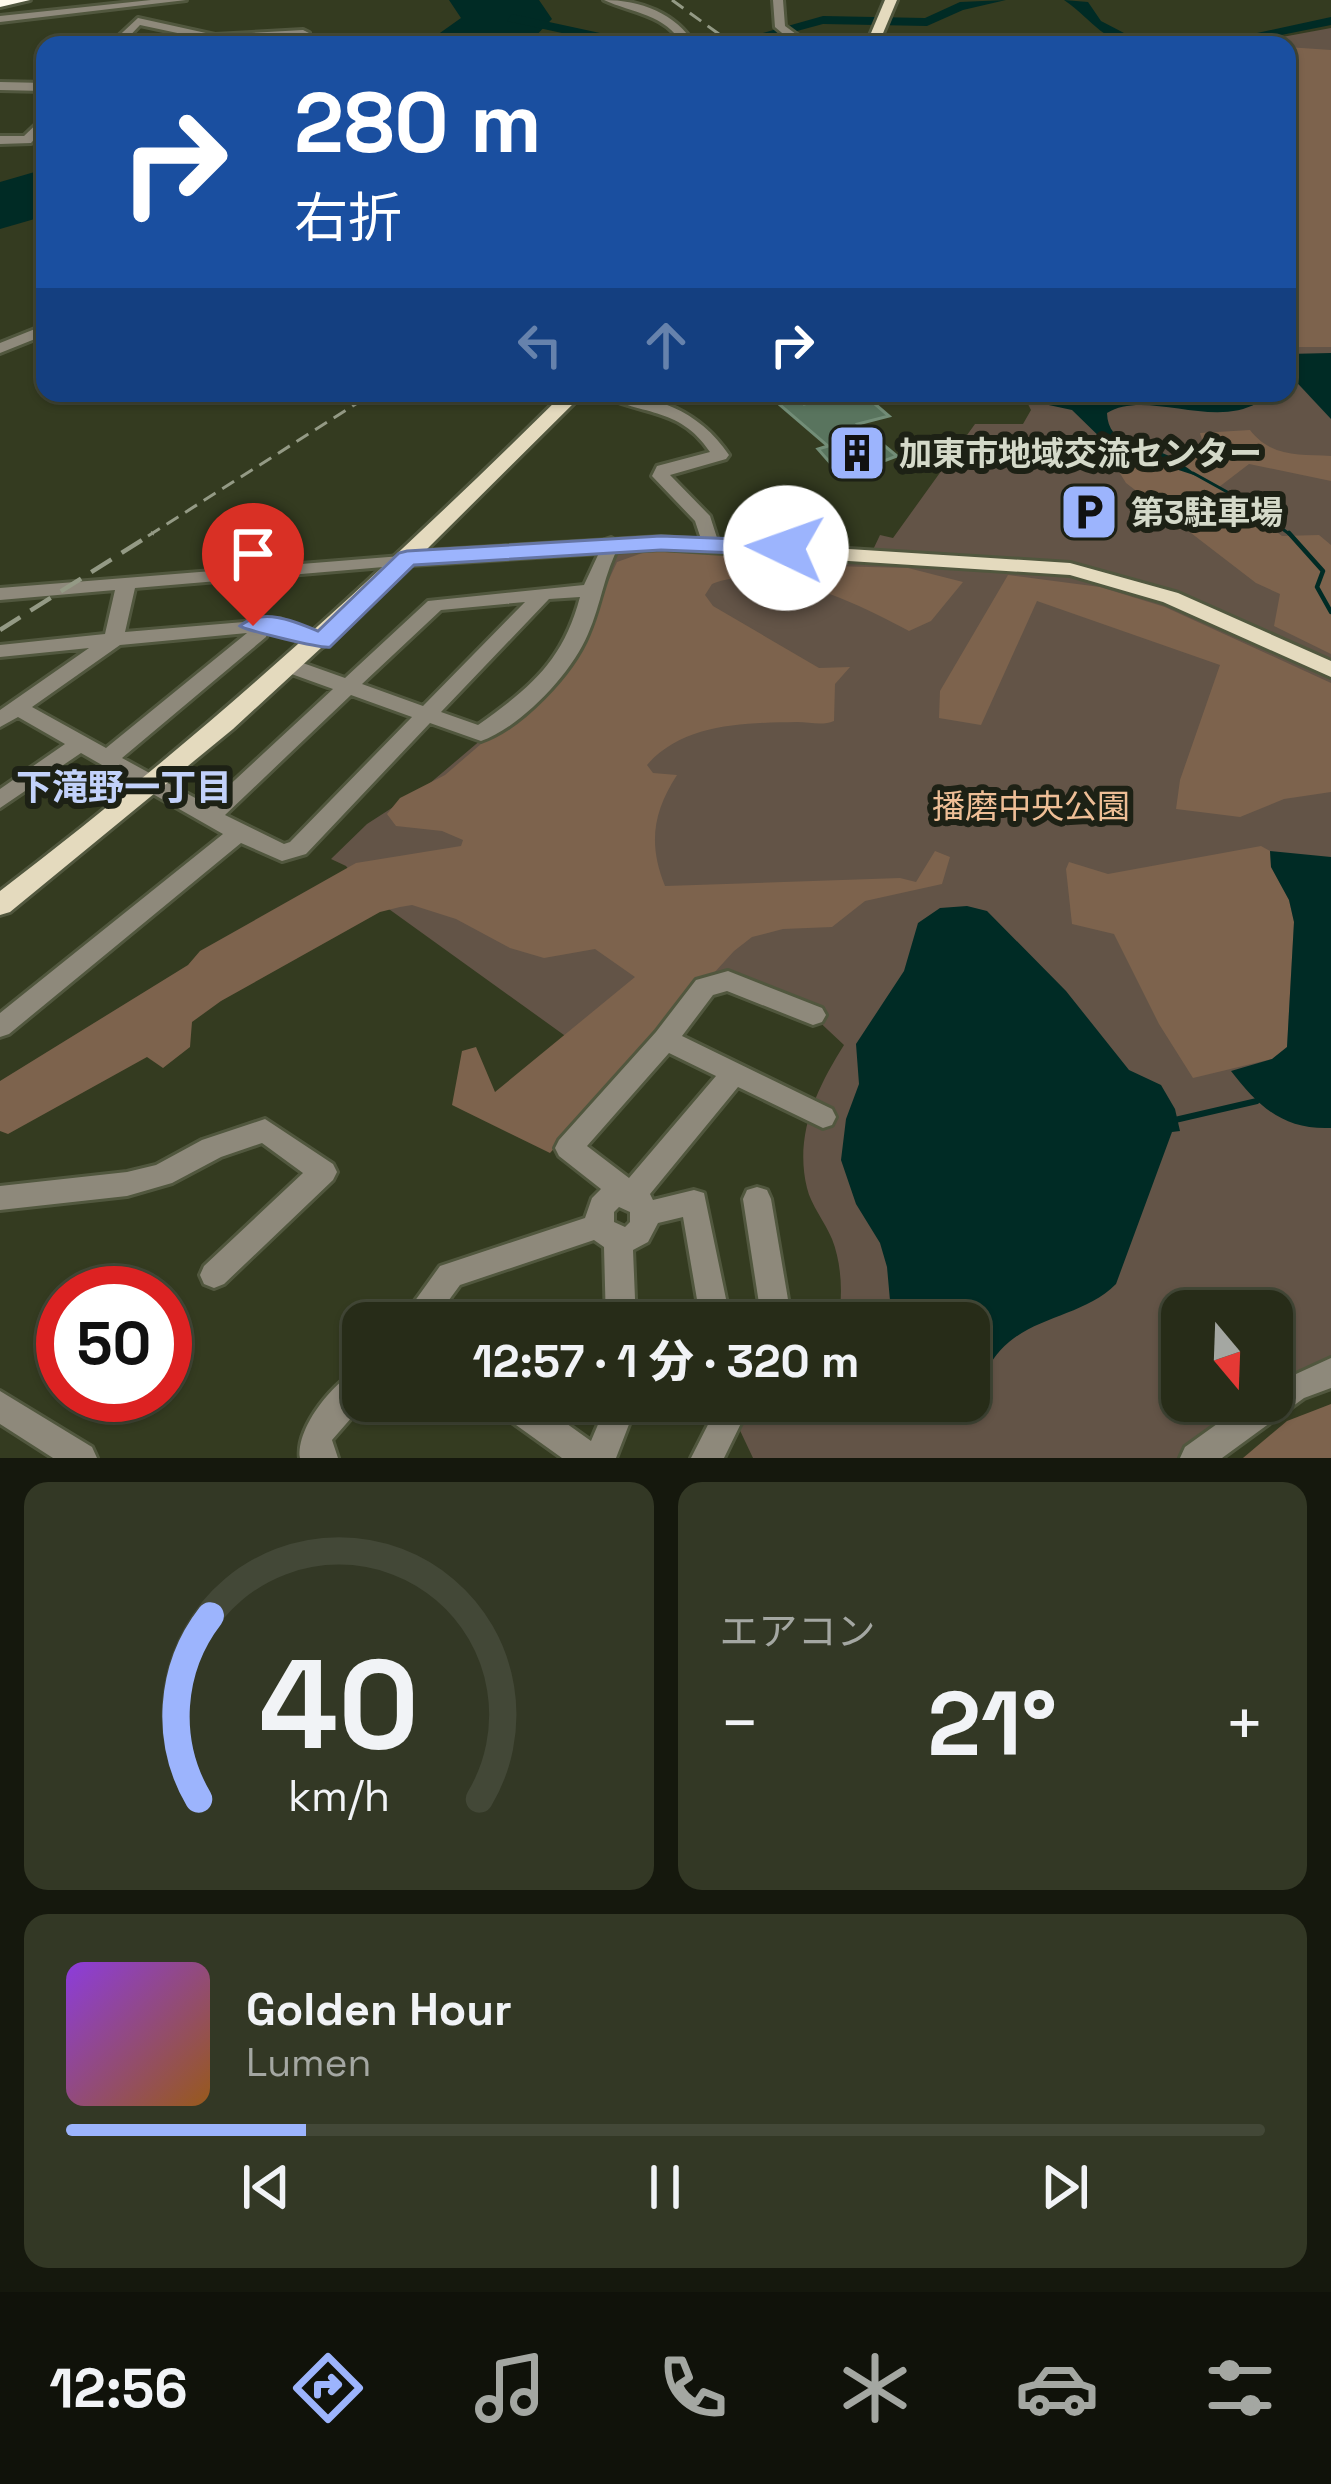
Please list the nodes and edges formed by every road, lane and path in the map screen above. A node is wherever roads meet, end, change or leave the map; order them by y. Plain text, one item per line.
1 (22, 0) edge
2 (181, 0) edge
3 (609, 0) edge
4 (778, 0) edge
5 (891, 0) edge
6 (0, 2) edge
7 (1, 19) edge
8 (0, 32) edge
9 (124, 36) edge
10 (206, 36) edge
11 (250, 36) edge
12 (302, 36) edge
13 (685, 36) edge
14 (787, 36) edge
15 (877, 36) edge
16 (0, 86) edge
17 (36, 87) edge
18 (36, 130) edge
19 (0, 140) edge
20 (36, 333) edge
21 (0, 347) edge
22 (565, 402) edge
23 (637, 402) edge
24 (611, 544) junction
25 (710, 544) junction
26 (407, 559) junction
27 (125, 584) junction
28 (589, 590) junction
29 (0, 594) edge
30 (543, 594) junction
31 (253, 626) junction
32 (114, 640) junction
33 (321, 642) junction
34 (0, 651) edge
35 (293, 667) junction
36 (1331, 670) edge
37 (349, 686) junction
38 (430, 713) junction
39 (9, 714) edge
40 (79, 744) junction
41 (107, 759) junction
42 (155, 784) junction
43 (0, 800) edge
44 (210, 816) junction
45 (239, 833) junction
46 (0, 904) edge
47 (812, 1015) dead end
48 (0, 1027) edge
49 (665, 1039) junction
50 (732, 1075) junction
51 (823, 1117) dead end
52 (0, 1198) edge
53 (757, 1199) dead end
54 (638, 1205) junction
55 (609, 1232) junction
56 (214, 1275) dead end
57 (430, 1302) edge
58 (618, 1302) edge
59 (712, 1302) edge
60 (774, 1302) edge
61 (1331, 1373) edge
62 (342, 1405) edge
63 (0, 1406) edge
64 (538, 1422) edge
65 (615, 1422) edge
66 (727, 1422) edge
67 (81, 1458) edge
68 (322, 1458) edge
69 (589, 1458) edge
70 (600, 1458) edge
71 (707, 1458) edge
72 (1196, 1458) edge

1 - 6 highway
2 - 7 street
3 - 13 street
4 - 14 street
5 - 15 main road
7 - 8 street
9 - 10 street
11 - 12 street
16 - 17 street
18 - 19 street
20 - 21 street
22 - 26 main road
23 - 25 street
24 - 25 main road
24 - 26 main road
24 - 28 street
25 - 36 main road
26 - 27 street
26 - 33 main road
27 - 29 street
27 - 32 street
28 - 30 street
28 - 38 street
30 - 37 street
30 - 38 street
31 - 32 street
31 - 33 street
31 - 41 street
32 - 34 street
32 - 39 street
33 - 35 main road
35 - 37 street
35 - 42 main road
37 - 38 street
37 - 44 street
38 - 45 street
39 - 40 street
40 - 41 street
40 - 43 street
41 - 42 street
42 - 44 street
42 - 46 main road
44 - 45 street
45 - 48 street
47 - 49 street
49 - 50 street
49 - 54 street
50 - 51 street
50 - 54 street
52 - 56 street
53 - 60 street
54 - 55 street
54 - 59 street
55 - 57 street
55 - 58 street
61 - 72 street
62 - 68 street
63 - 67 street
64 - 69 street
65 - 70 street
66 - 71 street

